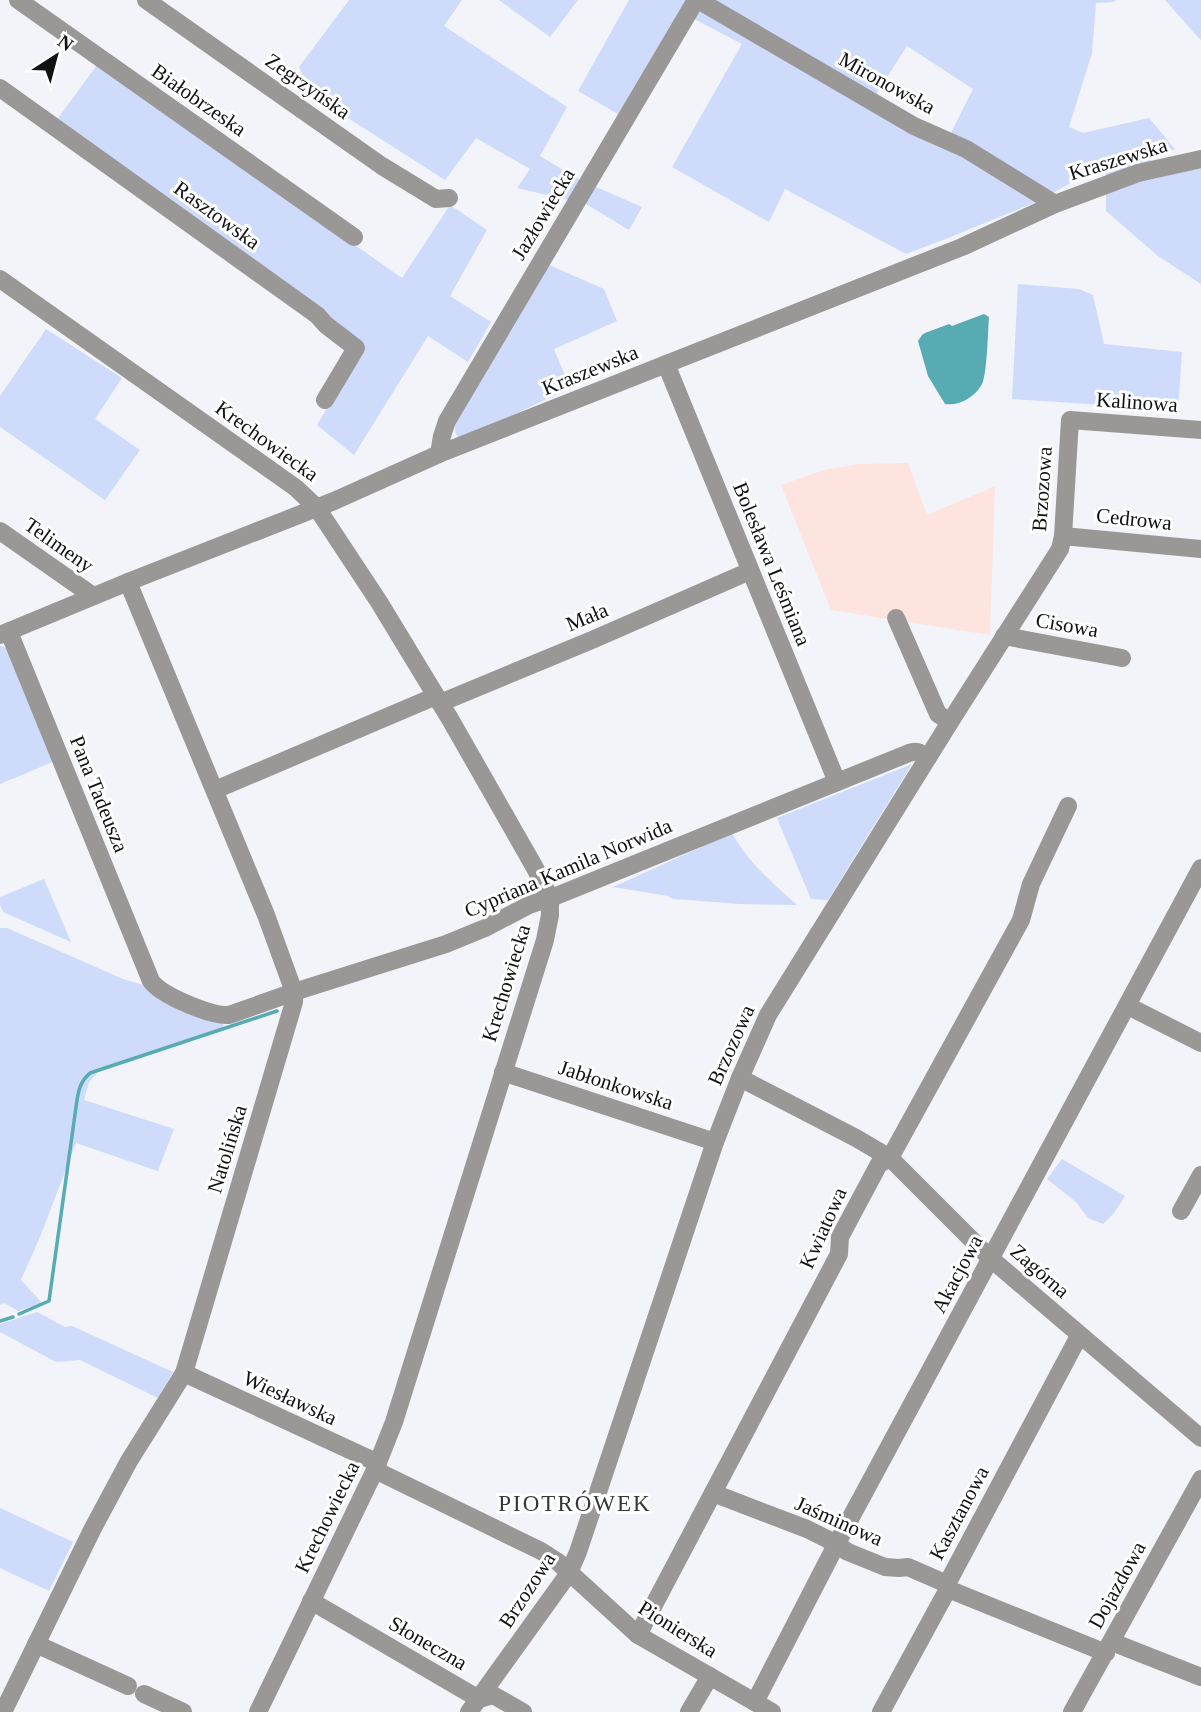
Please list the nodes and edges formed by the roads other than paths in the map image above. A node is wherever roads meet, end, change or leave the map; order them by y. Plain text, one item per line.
1 (18, 0) edge
2 (146, 0) edge
3 (697, 0) edge
4 (0, 88) edge
5 (1201, 159) edge
6 (449, 198) dead end
7 (1055, 204) junction
8 (354, 237) dead end
9 (0, 279) edge
10 (666, 364) junction
11 (325, 400) dead end
12 (1070, 420) joint
13 (1201, 430) edge
14 (439, 454) junction
15 (317, 508) junction
16 (0, 531) edge
17 (1063, 536) junction
18 (1201, 549) edge
19 (750, 571) junction
20 (128, 582) junction
21 (93, 596) junction
22 (896, 618) dead end
23 (4, 633) edge
24 (1004, 636) junction
25 (1122, 658) dead end
26 (438, 699) junction
27 (950, 722) junction
28 (928, 757) junction
29 (837, 782) junction
30 (215, 790) junction
31 (1068, 806) dead end
32 (1201, 868) edge
33 (550, 898) junction
34 (294, 992) junction
35 (1128, 1006) junction
36 (220, 1016) joint
37 (1201, 1043) edge
38 (503, 1072) junction
39 (740, 1077) junction
40 (715, 1142) junction
41 (890, 1158) junction
42 (1201, 1175) edge
43 (1181, 1211) dead end
44 (990, 1258) junction
45 (1079, 1336) junction
46 (184, 1373) junction
47 (1201, 1438) edge
48 (376, 1467) junction
49 (1201, 1479) edge
50 (713, 1493) junction
51 (836, 1545) junction
52 (569, 1573) junction
53 (948, 1587) junction
54 (311, 1601) junction
55 (638, 1634) junction
56 (36, 1644) junction
57 (1109, 1647) junction
58 (710, 1676) junction
59 (1201, 1676) edge
60 (755, 1702) junction
61 (474, 1706) edge
62 (3, 1712) edge
63 (183, 1712) edge
64 (258, 1712) edge
65 (523, 1712) edge
66 (689, 1712) edge
67 (772, 1712) edge
68 (881, 1712) edge
69 (1072, 1712) edge

1 - 8 street, Białobrzeska
2 - 6 street, Zegrzyńska
3 - 7 street, Mironowska
3 - 14 street, Jazłowiecka
4 - 11 street, Rasztowska
5 - 7 street, Kraszewska
7 - 10 street, Kraszewska
9 - 15 street, Krechowiecka
10 - 14 street, Kraszewska
10 - 19 street, Bolesława Leśmiana
12 - 13 street, Kalinowa
12 - 17 street, Brzozowa
14 - 15 street, Kraszewska
15 - 20 street, Kraszewska
15 - 26 street, Krechowiecka
16 - 21 street, Telimeny
17 - 18 street, Cedrowa
17 - 24 street, Brzozowa
19 - 26 street, Mała
19 - 29 street, Bolesława Leśmiana
20 - 21 street, Kraszewska
20 - 30 street
21 - 23 street, Kraszewska
22 - 27 street
23 - 36 street, Pana Tadeusza
24 - 25 street, Cisowa
24 - 27 street, Brzozowa
26 - 30 street, Mała
26 - 33 street, Krechowiecka
27 - 28 street, Brzozowa
28 - 29 street, Cypriana Kamila Norwida
28 - 39 street, Brzozowa
29 - 33 street, Cypriana Kamila Norwida
30 - 34 street
31 - 41 street, Kwiatowa
32 - 35 street, Akacjowa
33 - 34 street, Cypriana Kamila Norwida
33 - 38 street, Krechowiecka
34 - 36 street, Cypriana Kamila Norwida
34 - 46 street, Natolińska
35 - 37 street
35 - 44 street, Akacjowa
38 - 40 street, Jabłonkowska
38 - 48 street, Krechowiecka
39 - 40 street, Brzozowa
39 - 41 street, Zagórna
40 - 52 street, Brzozowa
41 - 44 street, Zagórna
41 - 50 street, Kwiatowa
42 - 43 street
44 - 45 street, Zagórna
44 - 51 street, Akacjowa
45 - 47 street, Zagórna
45 - 53 street, Kasztanowa
46 - 48 street, Wiesławska
46 - 56 street, Natolińska
48 - 52 street, Wiesławska
48 - 54 street, Krechowiecka
49 - 57 street, Dojazdowa
50 - 51 street, Jaśminowa
50 - 55 street, Kwiatowa
51 - 53 street, Jaśminowa
51 - 60 street, Akacjowa
52 - 55 street, Pionierska
52 - 61 street, Brzozowa
53 - 57 street, Jaśminowa
53 - 68 street, Kasztanowa
54 - 61 street, Słoneczna
54 - 64 street, Krechowiecka
55 - 58 street, Pionierska
56 - 62 street, Natolińska
56 - 63 street
57 - 59 street, Jaśminowa
57 - 69 street, Dojazdowa
58 - 60 street, Pionierska
58 - 66 street
60 - 67 street, Pionierska
61 - 65 street, Słoneczna

